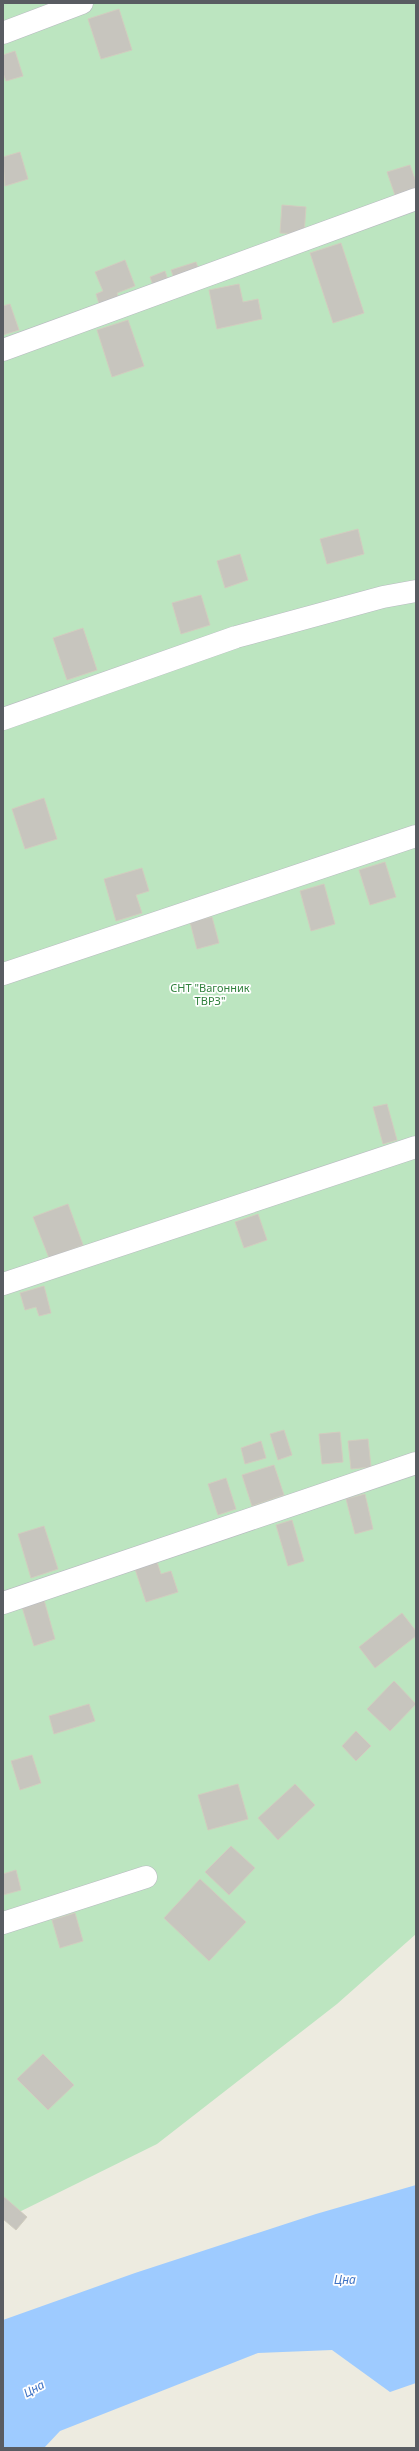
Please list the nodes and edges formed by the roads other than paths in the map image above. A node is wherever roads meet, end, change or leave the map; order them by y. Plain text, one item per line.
1 (82, 3) edge
2 (3, 33) edge
3 (416, 199) edge
4 (3, 350) edge
5 (416, 590) edge
6 (3, 719) edge
7 (416, 836) edge
8 (3, 974) edge
9 (416, 1147) edge
10 (3, 1284) edge
11 (416, 1463) edge
12 (3, 1603) edge
13 (146, 1877) dead end
14 (3, 1923) edge

1 - 2 street
3 - 4 street
5 - 6 street
7 - 8 street
9 - 10 street
11 - 12 street
13 - 14 street

